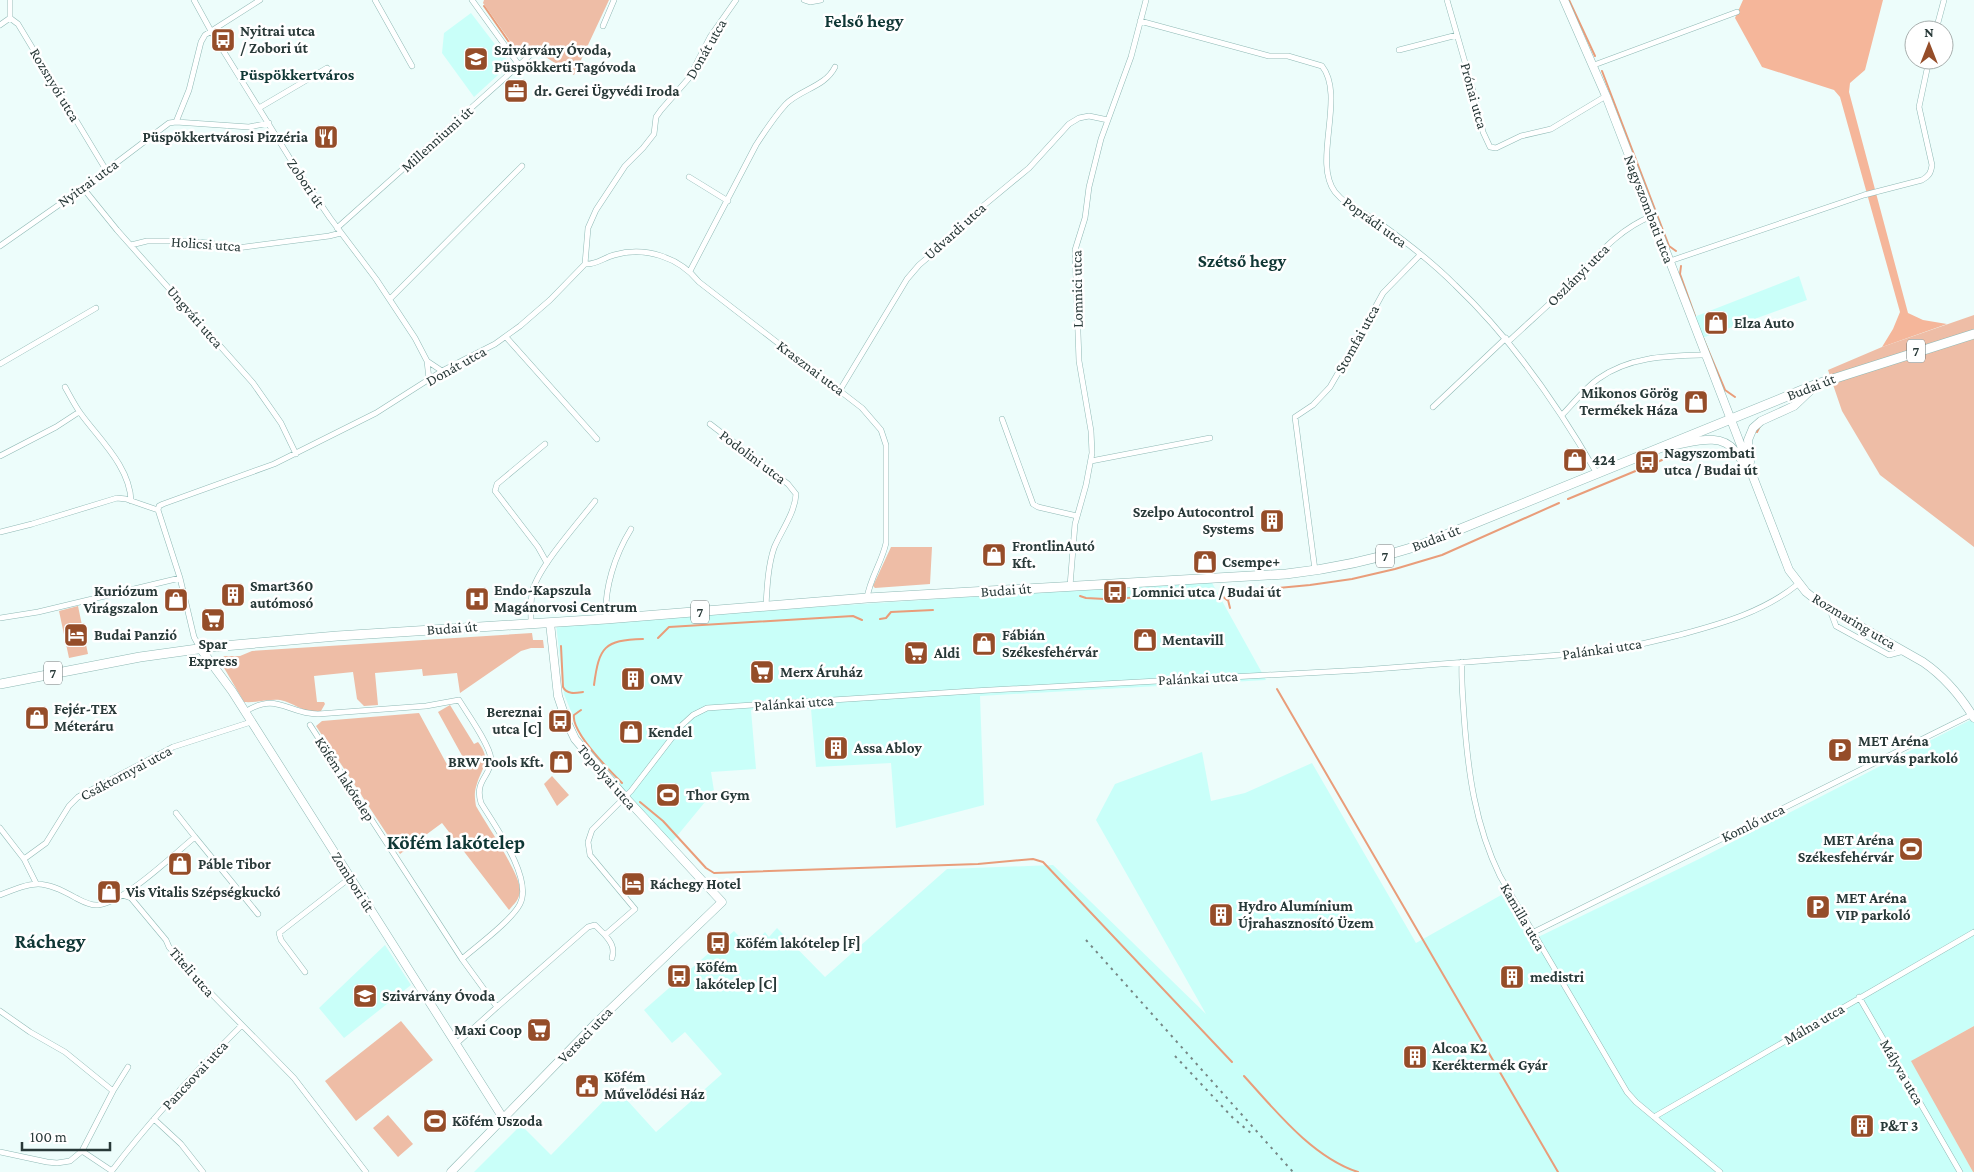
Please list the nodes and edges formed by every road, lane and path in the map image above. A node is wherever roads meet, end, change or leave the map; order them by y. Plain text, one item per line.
1 (10, 0) edge
2 (194, 0) edge
3 (260, 0) edge
4 (375, 0) edge
5 (472, 0) edge
6 (614, 0) edge
7 (736, 0) edge
8 (804, 0) edge
9 (821, 0) edge
10 (1146, 0) edge
11 (1447, 0) edge
12 (1564, 0) edge
13 (1944, 0) edge
14 (1737, 12) dead end
15 (10, 18) junction
16 (1939, 20) edge
17 (1140, 21) junction
18 (0, 25) edge
19 (603, 26) dead end
20 (211, 31) junction
21 (1457, 35) junction
22 (537, 49) dead end
23 (1399, 50) dead end
24 (520, 65) junction
25 (1594, 65) junction
26 (412, 66) dead end
27 (835, 67) dead end
28 (328, 68) dead end
29 (1927, 70) edge
30 (1606, 96) junction
31 (259, 108) junction
32 (1108, 120) junction
33 (176, 122) junction
34 (268, 123) junction
35 (522, 166) dead end
36 (106, 170) junction
37 (689, 177) dead end
38 (83, 188) junction
39 (728, 201) junction
40 (1652, 216) junction
41 (339, 230) junction
42 (131, 245) junction
43 (0, 246) edge
44 (1420, 255) junction
45 (1670, 262) junction
46 (585, 264) junction
47 (690, 271) junction
48 (390, 298) junction
49 (96, 308) dead end
50 (1974, 334) edge
51 (506, 337) junction
52 (1507, 340) junction
53 (1706, 355) junction
54 (427, 361) junction
55 (0, 364) edge
56 (442, 371) junction
57 (430, 380) junction
58 (1817, 384) junction
59 (66, 387) dead end
60 (840, 390) junction
61 (1433, 407) dead end
62 (79, 412) junction
63 (1562, 415) junction
64 (1002, 419) dead end
65 (1730, 419) junction
66 (710, 424) dead end
67 (1210, 438) dead end
68 (597, 439) dead end
69 (545, 444) dead end
70 (1660, 447) junction
71 (296, 454) junction
72 (0, 456) edge
73 (1091, 461) junction
74 (1596, 472) junction
75 (1752, 476) junction
76 (131, 501) junction
77 (595, 501) dead end
78 (158, 510) junction
79 (1077, 516) junction
80 (632, 529) dead end
81 (0, 532) edge
82 (547, 563) junction
83 (1315, 570) junction
84 (180, 578) junction
85 (1798, 584) junction
86 (1070, 586) junction
87 (867, 598) junction
88 (766, 606) junction
89 (1830, 609) junction
90 (0, 618) edge
91 (606, 619) junction
92 (550, 623) junction
93 (531, 624) junction
94 (200, 648) junction
95 (1904, 651) junction
96 (1462, 662) junction
97 (0, 684) edge
98 (245, 712) junction
99 (1973, 715) edge
100 (251, 722) junction
101 (310, 725) dead end
102 (625, 797) junction
103 (176, 813) dead end
104 (0, 828) edge
105 (195, 837) junction
106 (24, 859) junction
107 (351, 877) junction
108 (36, 883) junction
109 (0, 895) edge
110 (122, 895) junction
111 (722, 902) joint
112 (258, 914) dead end
113 (1974, 932) edge
114 (1532, 933) junction
115 (605, 935) junction
116 (612, 958) dead end
117 (462, 959) junction
118 (305, 972) dead end
119 (1859, 997) junction
120 (497, 1007) junction
121 (0, 1011) edge
122 (242, 1025) junction
123 (456, 1044) junction
124 (128, 1067) dead end
125 (113, 1091) junction
126 (1654, 1117) junction
127 (503, 1118) junction
128 (154, 1119) junction
129 (82, 1150) junction
130 (0, 1152) edge
131 (112, 1172) edge
132 (203, 1172) edge
133 (366, 1172) edge
134 (451, 1172) edge
135 (1720, 1172) edge
136 (1960, 1172) edge

1 - 15 street
2 - 20 street, Zobori út
3 - 20 street
4 - 26 street
5 - 24 street
6 - 19 street
7 - 46 street, Donát utca
8 - 9 street
10 - 17 street, Lomnici utca
11 - 21 street, Prónai utca
12 - 25 street, Nagyszombati utca
13 - 16 street
14 - 25 street
15 - 18 street
15 - 36 street, Rozsnyói utca
17 - 32 street, Lomnici utca
17 - 44 street, Poprádi utca
20 - 31 street, Zobori út
20 - 33 street
21 - 23 street
21 - 30 street, Prónai utca
22 - 24 street, Millenniumi út
24 - 41 street, Millenniumi út
25 - 30 street, Nagyszombati utca
27 - 39 street
28 - 31 street
29 - 45 street
30 - 40 street, Nagyszombati utca
31 - 34 street, Zobori út
32 - 60 street, Udvardi utca
32 - 73 street, Lomnici utca
33 - 34 street
33 - 36 street, Nyitrai utca
34 - 41 street, Zobori út
35 - 48 street
36 - 38 street, Nyitrai utca
37 - 39 street
38 - 42 street, Ungvári utca
38 - 43 street, Nyitrai utca
39 - 47 street
40 - 45 street, Nagyszombati utca
40 - 52 street, Oszlányi utca
41 - 42 street, Holicsi utca
41 - 48 street, Zobori út
42 - 71 street, Ungvári utca
44 - 52 street, Poprádi utca
44 - 83 street, Stomfai utca
45 - 53 street, Nagyszombati utca
46 - 47 street, Krasznai utca
46 - 51 street, Donát utca
47 - 60 street, Krasznai utca
48 - 54 street, Zobori út
49 - 55 street
50 - 58 main road, Budai út / 7
51 - 56 street, Donát utca
51 - 68 street
52 - 61 street, Oszlányi utca
52 - 63 street, Poprádi utca
53 - 63 street
53 - 65 street, Nagyszombati utca
54 - 56 street, Zobori út
54 - 57 street, Zobori út
56 - 57 street, Donát utca
57 - 71 street, Donát utca
58 - 65 main road, Budai út / 7
58 - 75 street
59 - 62 street
60 - 87 street, Krasznai utca
62 - 72 street
62 - 76 street
63 - 74 street, Poprádi utca
64 - 79 street
65 - 70 main road, Budai út / 7
65 - 75 street, Rozmaring utca
66 - 88 street, Podolini utca
67 - 73 street
69 - 82 street
70 - 74 main road, Budai út / 7
70 - 75 street
71 - 78 street, Donát utca
73 - 79 street, Lomnici utca
74 - 83 main road, Budai út / 7
75 - 85 street, Rozmaring utca
76 - 78 street
76 - 81 street
77 - 82 street
78 - 84 street
79 - 86 street, Lomnici utca
80 - 91 street
82 - 93 street
83 - 86 main road, Budai út / 7
84 - 90 street
84 - 94 street
85 - 89 street, Rozmaring utca
85 - 96 street, Palánkai utca
86 - 87 main road, Budai út / 7
87 - 88 main road, Budai út / 7
88 - 91 main road, Budai út / 7
89 - 95 street, Rozmaring utca
89 - 95 street
91 - 92 main road, Budai út / 7
92 - 93 main road, Budai út / 7
92 - 102 street, Topolyai utca
93 - 94 main road, Budai út / 7
94 - 97 main road, Budai út / 7
94 - 98 street, Zombori út
95 - 99 street, Rozmaring utca
96 - 102 street, Palánkai utca
96 - 114 street, Kamilla utca
98 - 100 street, Zombori út
98 - 117 street
99 - 114 street, Komló utca
100 - 106 street, Csáktornyai utca
100 - 107 street, Zombori út
101 - 117 street, Köfém lakótelep
102 - 111 street, Topolyai utca
102 - 115 street
103 - 105 street
104 - 106 street
105 - 110 street
105 - 112 street
106 - 108 street
107 - 118 street
107 - 123 street, Zombori út
108 - 109 street
108 - 110 street
110 - 122 street, Titeli utca
111 - 127 street, Verseci utca
113 - 119 street, Málna utca
114 - 126 street, Kamilla utca
115 - 116 street
115 - 120 street
117 - 120 street, Köfém lakótelep
119 - 126 street, Málna utca
119 - 136 street, Mályva utca
120 - 123 street
121 - 125 street
122 - 128 street, Pancsovai utca
122 - 133 street, Titeli utca
123 - 127 street, Zombori út
124 - 125 street
125 - 129 street
126 - 135 street, Kamilla utca
127 - 134 street, Verseci utca
128 - 131 street, Pancsovai utca
128 - 132 street
129 - 130 street
129 - 131 street

